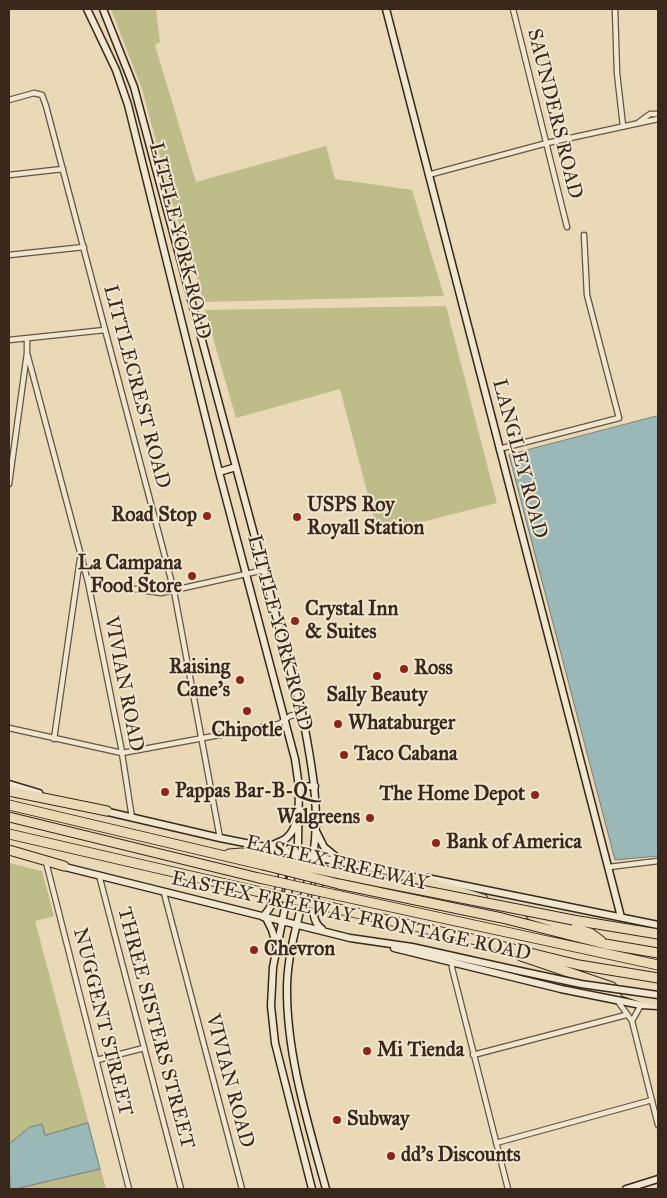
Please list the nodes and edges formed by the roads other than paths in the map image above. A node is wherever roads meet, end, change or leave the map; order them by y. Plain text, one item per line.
1 (87, 9) edge
2 (102, 9) edge
3 (387, 9) edge
4 (512, 9) edge
5 (616, 9) edge
6 (9, 100) edge
7 (658, 114) edge
8 (658, 119) edge
9 (639, 122) junction
10 (623, 126) junction
11 (547, 143) junction
12 (63, 169) junction
13 (9, 175) edge
14 (428, 175) junction
15 (566, 226) dead end
16 (584, 235) dead end
17 (84, 247) junction
18 (9, 255) edge
19 (105, 330) junction
20 (27, 339) junction
21 (9, 340) edge
22 (27, 353) junction
23 (500, 449) junction
24 (236, 467) junction
25 (219, 472) junction
26 (9, 484) edge
27 (81, 558) junction
28 (264, 570) junction
29 (246, 573) junction
30 (88, 582) junction
31 (174, 591) junction
32 (302, 713) junction
33 (286, 719) junction
34 (9, 728) edge
35 (202, 738) junction
36 (54, 739) junction
37 (122, 753) junction
38 (9, 784) edge
39 (315, 786) junction
40 (299, 787) junction
41 (9, 791) edge
42 (9, 805) edge
43 (107, 811) junction
44 (298, 816) junction
45 (9, 817) edge
46 (132, 818) junction
47 (315, 828) junction
48 (9, 834) edge
49 (220, 838) junction
50 (270, 848) junction
51 (9, 852) edge
52 (296, 853) junction
53 (313, 856) junction
54 (658, 861) edge
55 (46, 862) junction
56 (264, 862) junction
57 (342, 862) junction
58 (64, 866) junction
59 (608, 867) junction
60 (390, 871) junction
61 (99, 875) junction
62 (164, 893) junction
63 (620, 917) junction
64 (264, 918) junction
65 (282, 921) junction
66 (297, 925) junction
67 (658, 925) edge
68 (324, 931) junction
69 (658, 934) edge
70 (468, 938) junction
71 (356, 939) junction
72 (605, 944) junction
73 (277, 947) junction
74 (658, 953) edge
75 (452, 962) junction
76 (658, 965) edge
77 (658, 978) edge
78 (658, 995) edge
79 (617, 1000) junction
80 (658, 1004) edge
81 (641, 1005) junction
82 (626, 1014) junction
83 (632, 1021) junction
84 (144, 1048) junction
85 (473, 1055) junction
86 (97, 1060) junction
87 (302, 1095) junction
88 (288, 1096) junction
89 (652, 1100) junction
90 (658, 1125) edge
91 (496, 1143) junction
92 (658, 1179) edge
93 (129, 1189) edge
94 (181, 1189) edge
95 (242, 1189) edge
96 (312, 1189) edge
97 (326, 1189) edge
98 (508, 1189) edge
99 (626, 1189) edge

1 - 25 main road, LITTLE YORK ROAD
2 - 24 main road, LITTLE YORK ROAD
3 - 14 main road, LANGLEY ROAD
4 - 11 street, SAUNDERS ROAD
5 - 10 street
6 - 12 street, LITTLECREST ROAD
7 - 9 street
8 - 9 street
9 - 10 street
10 - 11 street
11 - 14 street
11 - 15 street, SAUNDERS ROAD
12 - 13 street
12 - 17 street, LITTLECREST ROAD
14 - 23 main road, LANGLEY ROAD
16 - 23 street
17 - 18 street
17 - 19 street, LITTLECREST ROAD
19 - 20 street
19 - 31 street, LITTLECREST ROAD
20 - 21 street
20 - 22 street
22 - 26 street
22 - 27 street, VIVIAN ROAD
23 - 59 main road, LANGLEY ROAD
24 - 25 main road
24 - 28 main road, LITTLE YORK ROAD
25 - 29 main road, LITTLE YORK ROAD
27 - 30 street, VIVIAN ROAD
27 - 36 street
28 - 29 street
28 - 32 main road, LITTLE YORK ROAD
29 - 31 street
29 - 33 main road, LITTLE YORK ROAD
30 - 31 street
30 - 37 street, VIVIAN ROAD
31 - 35 street, LITTLECREST ROAD
32 - 33 street
32 - 39 main road, LITTLE YORK ROAD
33 - 35 street
33 - 40 main road, LITTLE YORK ROAD
34 - 36 street
35 - 37 street
35 - 49 street, LITTLECREST ROAD
36 - 37 street
37 - 46 street, VIVIAN ROAD
38 - 43 main road
39 - 40 main road
39 - 47 main road, LITTLE YORK ROAD
40 - 44 main road, LITTLE YORK ROAD
41 - 43 highway
42 - 56 highway, EASTEX FREEWAY
43 - 46 main road
44 - 50 main road
44 - 52 main road, LITTLE YORK ROAD
45 - 76 highway, bridge
46 - 49 main road
47 - 53 main road, LITTLE YORK ROAD
47 - 57 main road
48 - 70 highway, bridge
49 - 50 main road
50 - 52 main road
50 - 64 main road
51 - 55 main road, EASTEX FREEWAY FRONTAGE ROAD
51 - 58 highway
52 - 53 main road
52 - 65 main road, LITTLE YORK ROAD
53 - 57 main road
53 - 66 main road, LITTLE YORK ROAD
54 - 59 street
55 - 58 main road, EASTEX FREEWAY FRONTAGE ROAD
55 - 86 street, NUGGENT STREET
56 - 69 highway, bridge
56 - 72 highway, EASTEX FREEWAY, bridge
57 - 60 main road
57 - 68 main road
58 - 61 main road, EASTEX FREEWAY FRONTAGE ROAD
59 - 63 main road, LANGLEY ROAD
60 - 63 main road
60 - 72 highway
61 - 62 main road, EASTEX FREEWAY FRONTAGE ROAD
61 - 84 street, THREE SISTERS STREET
62 - 64 main road, EASTEX FREEWAY FRONTAGE ROAD
62 - 95 street, VIVIAN ROAD
63 - 67 main road
64 - 65 main road, EASTEX FREEWAY FRONTAGE ROAD
64 - 73 main road
65 - 66 main road, EASTEX FREEWAY FRONTAGE ROAD
65 - 73 main road, LITTLE YORK ROAD
66 - 68 main road, EASTEX FREEWAY FRONTAGE ROAD
66 - 87 main road, LITTLE YORK ROAD
68 - 71 main road, EASTEX FREEWAY FRONTAGE ROAD
70 - 77 highway
70 - 80 highway
71 - 75 main road
71 - 78 main road, EASTEX FREEWAY FRONTAGE ROAD, bridge
72 - 74 highway, EASTEX FREEWAY
73 - 88 main road, LITTLE YORK ROAD
75 - 79 main road
75 - 85 street
79 - 81 main road
79 - 82 street
80 - 81 main road
81 - 83 street
82 - 83 street
82 - 85 street
83 - 89 street
84 - 86 street
84 - 94 street, THREE SISTERS STREET
85 - 91 street
86 - 93 street, NUGGENT STREET
87 - 88 main road
87 - 97 main road, LITTLE YORK ROAD
88 - 96 main road, LITTLE YORK ROAD
89 - 90 street
89 - 91 street
91 - 98 street
92 - 99 main road

